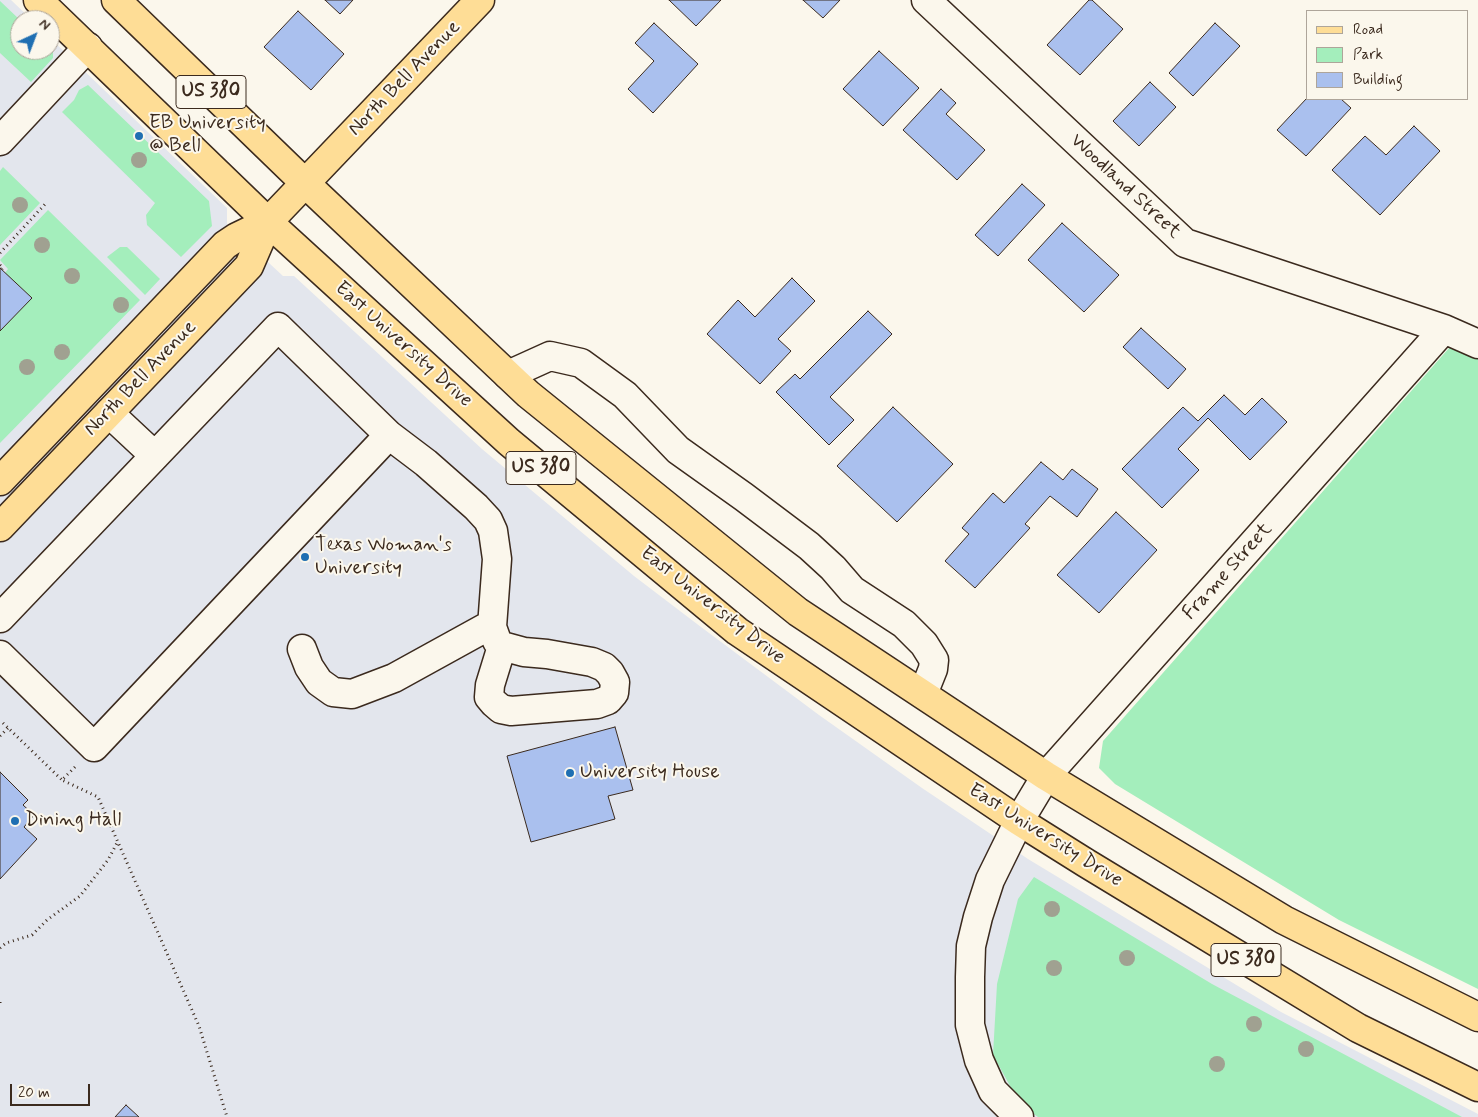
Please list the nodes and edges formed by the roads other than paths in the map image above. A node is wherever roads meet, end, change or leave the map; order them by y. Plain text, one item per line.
1 (38, 0) edge
2 (116, 0) edge
3 (480, 0) edge
4 (926, 0) edge
5 (88, 48) junction
6 (0, 141) edge
7 (306, 184) junction
8 (268, 222) junction
9 (1444, 329) junction
10 (1478, 344) edge
11 (508, 375) junction
12 (109, 413) junction
13 (389, 435) junction
14 (155, 456) junction
15 (0, 480) edge
16 (0, 528) edge
17 (0, 618) edge
18 (302, 649) dead end
19 (0, 655) edge
20 (923, 694) junction
21 (1046, 776) junction
22 (1019, 821) junction
23 (1478, 1017) edge
24 (1478, 1087) edge
25 (1019, 1117) edge

1 - 5 main road, East University Drive / US 380
2 - 7 main road, US 380
3 - 7 main road, North Bell Avenue
4 - 9 street, Woodland Street
5 - 6 street
5 - 8 main road, East University Drive / US 380
7 - 8 main road, North Bell Avenue
7 - 11 main road, US 380
8 - 12 main road, North Bell Avenue
8 - 15 main road, North Bell Avenue
8 - 22 main road, East University Drive / US 380
9 - 10 street, Woodland Street
9 - 21 street, Frame Street
11 - 20 main road, US 380
11 - 20 street
12 - 14 street
12 - 16 main road, North Bell Avenue
13 - 14 street
13 - 18 street
13 - 19 street
14 - 17 street
20 - 21 main road, US 380
21 - 22 street, Frame Street
21 - 23 main road, US 380
22 - 24 main road, East University Drive / US 380
22 - 25 street, Frame Street

